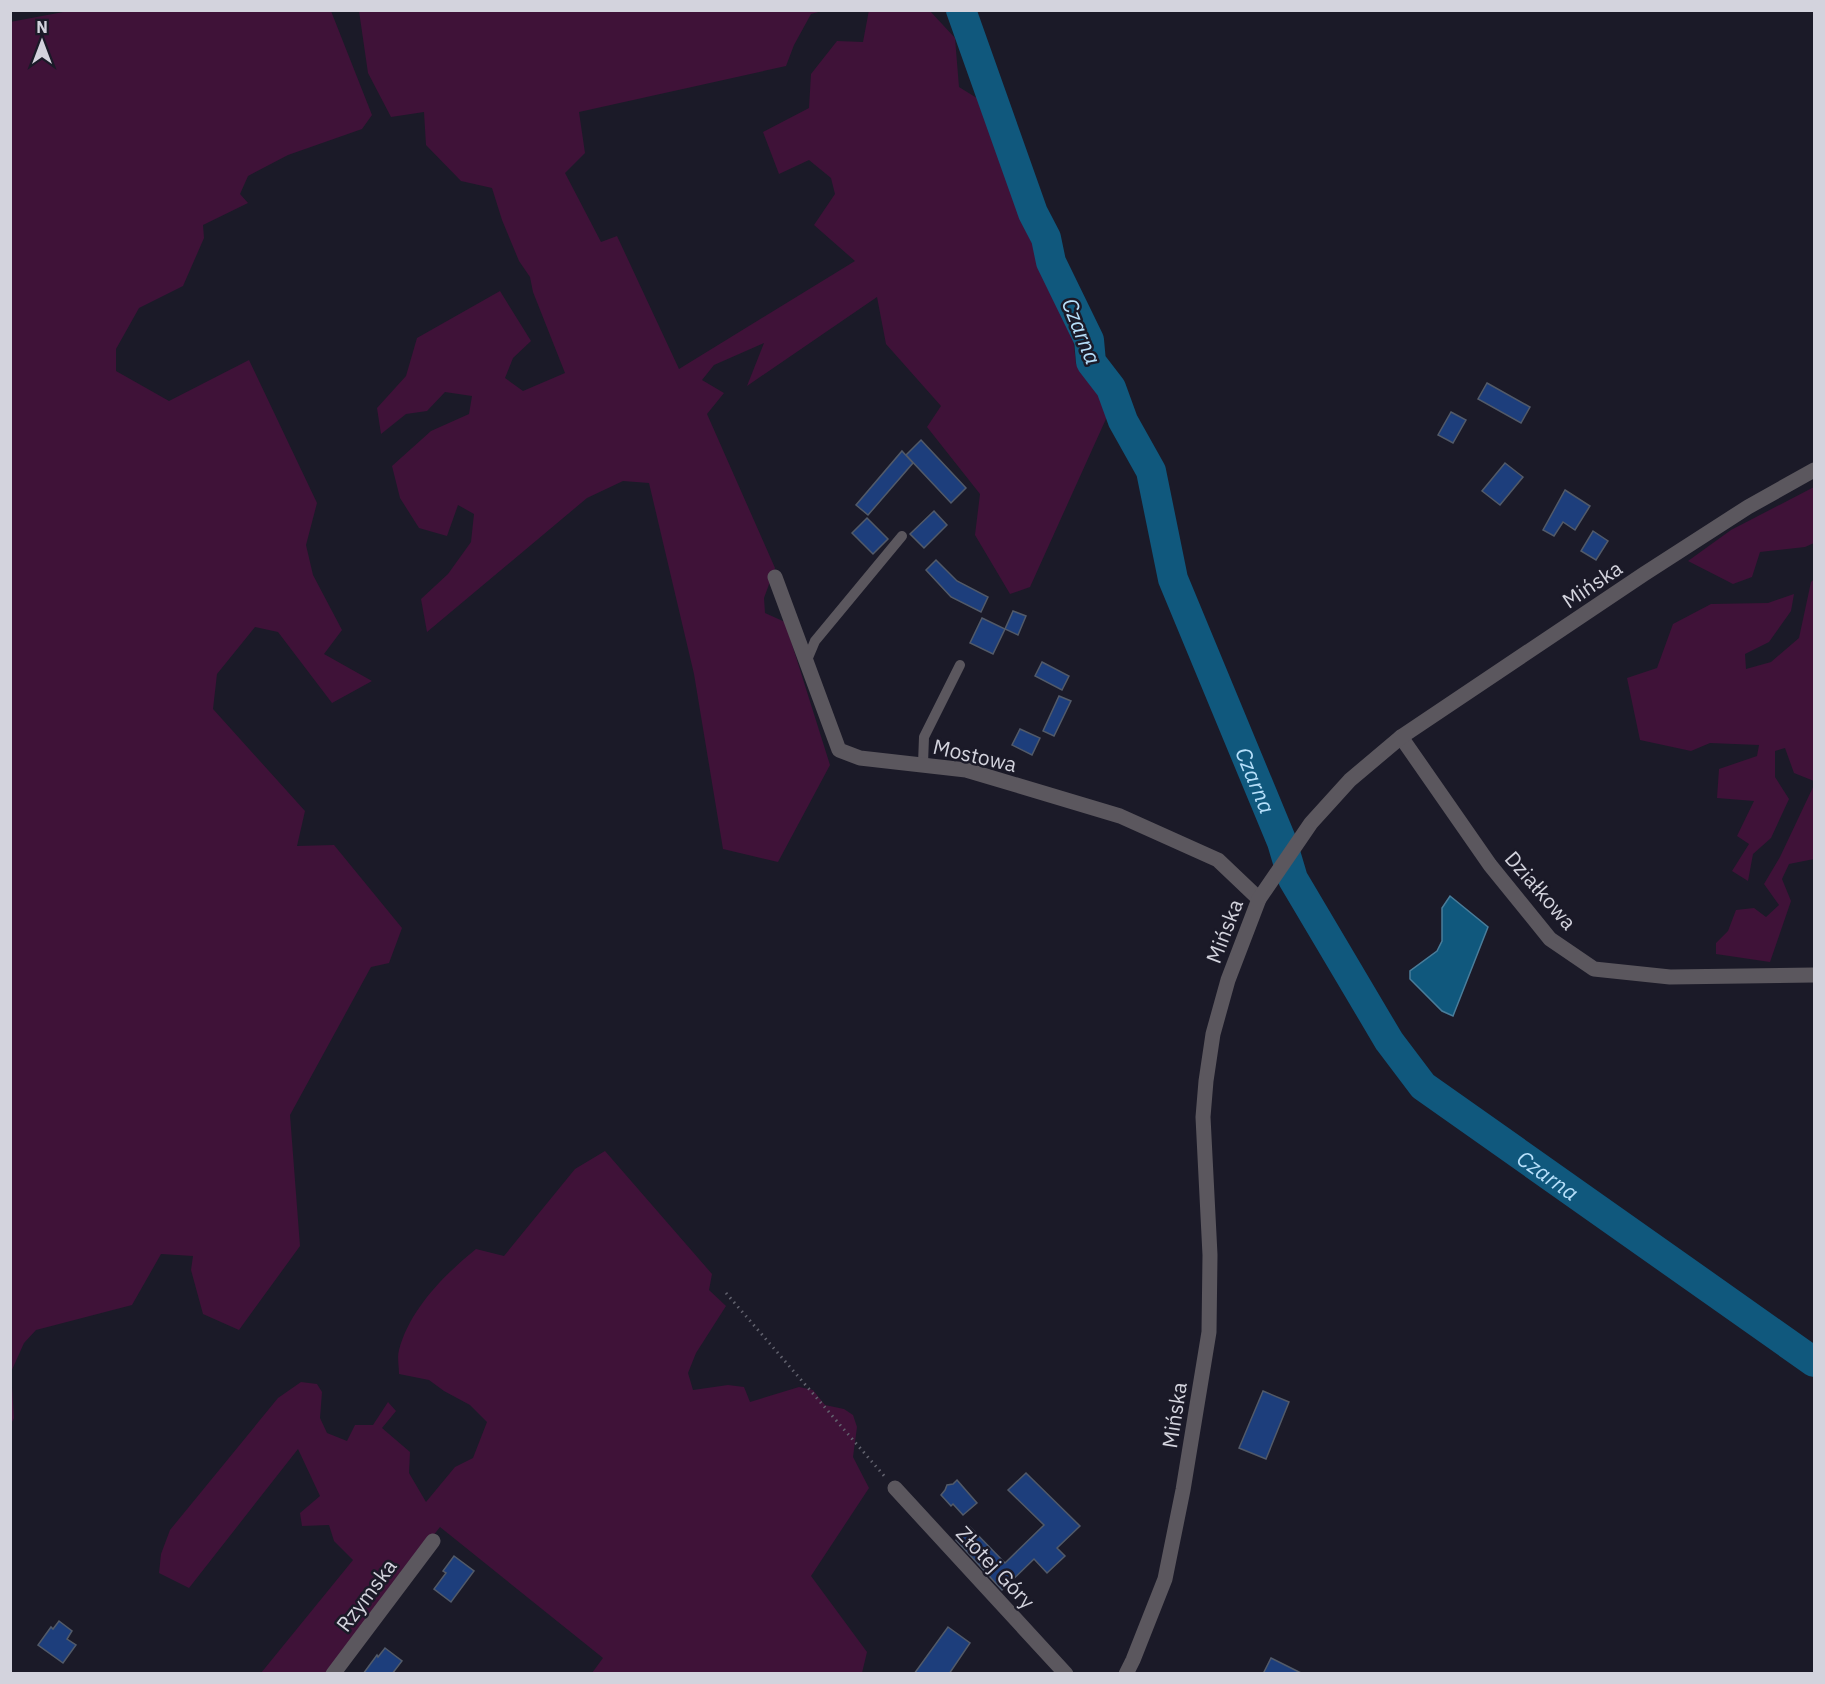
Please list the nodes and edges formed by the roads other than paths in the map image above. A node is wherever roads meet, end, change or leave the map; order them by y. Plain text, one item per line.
1 (1815, 470) edge
2 (902, 536) dead end
3 (775, 577) dead end
4 (807, 660) junction
5 (960, 665) dead end
6 (1401, 737) junction
7 (923, 764) junction
8 (1259, 899) junction
9 (1815, 975) edge
10 (896, 1488) road end
11 (433, 1541) dead end
12 (333, 1674) edge
13 (1066, 1674) edge
14 (1126, 1674) edge

1 - 6 street, Mińska
2 - 4 lane
3 - 4 street, Mostowa
4 - 7 street, Mostowa
5 - 7 lane
6 - 8 street, Mińska
6 - 9 street, Działkowa
7 - 8 street, Mostowa
8 - 14 street, Mińska
10 - 13 street, Złotej Góry
11 - 12 street, Rzymska

